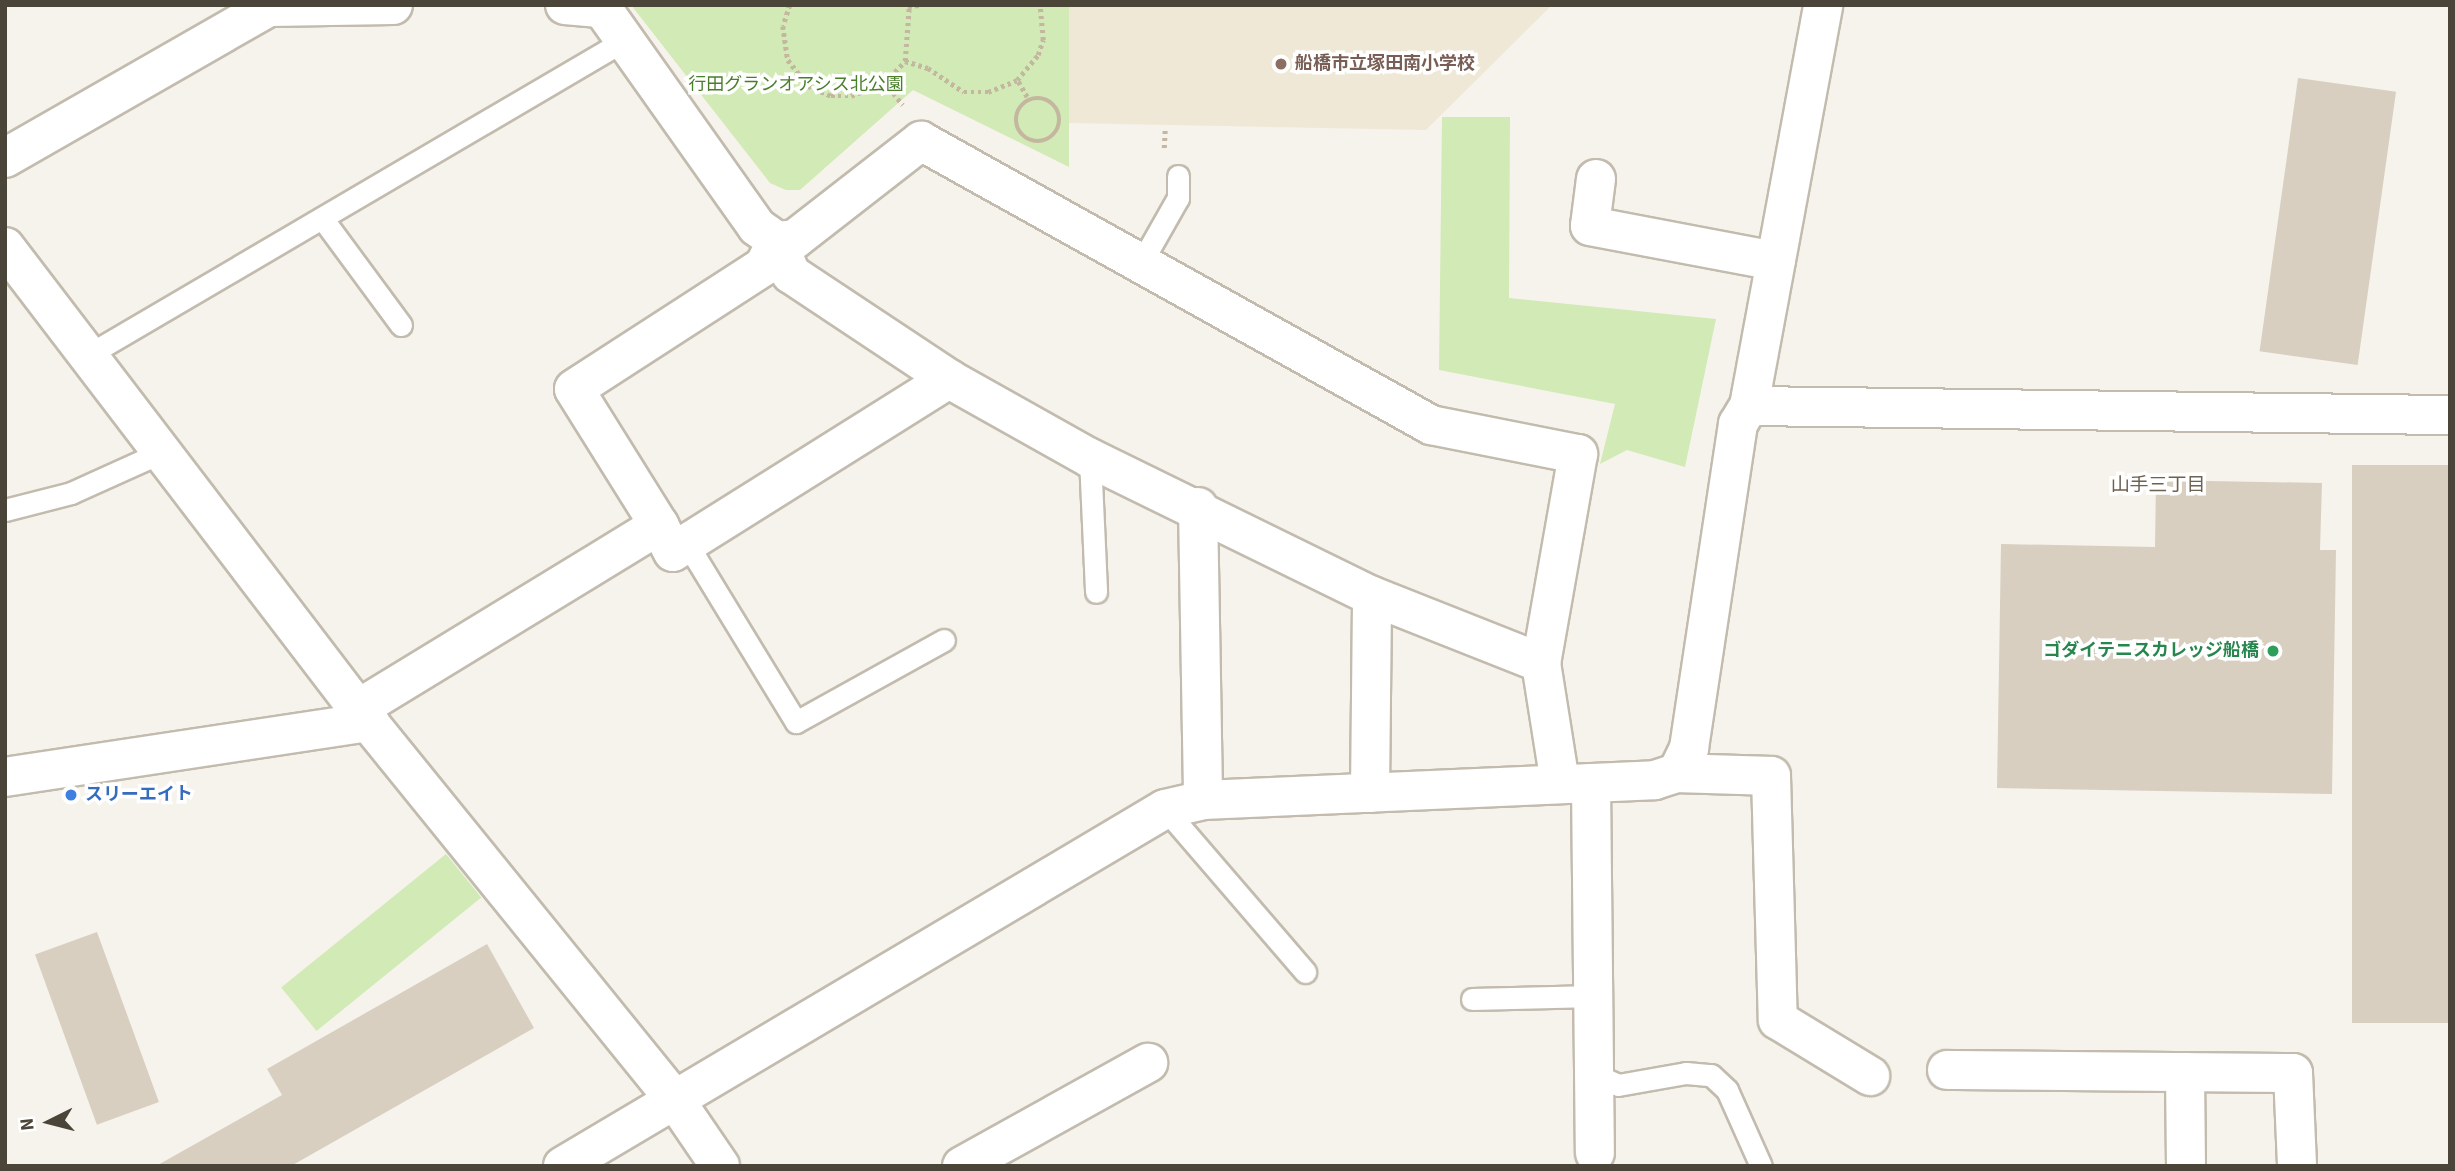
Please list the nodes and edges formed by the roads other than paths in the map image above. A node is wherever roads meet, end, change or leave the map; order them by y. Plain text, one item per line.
1 (393, 5) edge
2 (565, 5) edge
3 (1823, 5) edge
4 (625, 40) junction
5 (5, 158) edge
6 (1178, 176) dead end
7 (1596, 179) dead end
8 (322, 218) junction
9 (777, 241) junction
10 (10, 260) edge
11 (1776, 261) junction
12 (1141, 263) junction
13 (401, 325) dead end
14 (88, 355) junction
15 (948, 379) junction
16 (1749, 406) junction
17 (2450, 415) edge
18 (162, 452) junction
19 (1090, 458) junction
20 (1198, 507) junction
21 (5, 510) edge
22 (673, 534) junction
23 (1096, 592) dead end
24 (1372, 596) junction
25 (944, 640) dead end
26 (1541, 663) junction
27 (364, 716) junction
28 (1677, 773) junction
29 (5, 777) edge
30 (1575, 783) junction
31 (1370, 793) junction
32 (1203, 800) junction
33 (1165, 809) junction
34 (1305, 972) dead end
35 (1594, 996) junction
36 (1472, 999) dead end
37 (1148, 1063) dead end
38 (1947, 1070) dead end
39 (2185, 1072) junction
40 (1596, 1075) junction
41 (1870, 1076) dead end
42 (675, 1100) junction
43 (1595, 1153) dead end
44 (563, 1166) edge
45 (720, 1166) edge
46 (962, 1166) edge
47 (1760, 1166) edge
48 (2186, 1166) edge
49 (2297, 1166) edge

1 - 5 street
2 - 4 street
3 - 11 street
4 - 8 lane
4 - 9 street
6 - 12 lane
7 - 11 street
8 - 13 lane
8 - 14 lane
9 - 12 street
9 - 15 street
9 - 22 street
10 - 14 street
11 - 16 street
12 - 26 street
14 - 18 street
15 - 19 street
15 - 22 street
16 - 17 street
16 - 28 street
18 - 21 lane
18 - 27 street
19 - 20 street
19 - 23 lane
20 - 24 street
20 - 32 street
22 - 25 lane
22 - 27 street
24 - 26 street
24 - 31 street
26 - 30 street
27 - 29 street
27 - 42 street
28 - 30 street
28 - 41 street
30 - 31 street
30 - 35 street
31 - 32 street
32 - 33 street
33 - 34 lane
33 - 42 street
35 - 36 lane
35 - 40 street
37 - 46 street
38 - 39 street
39 - 48 street
39 - 49 street
40 - 43 street
40 - 47 lane
42 - 44 street
42 - 45 street

